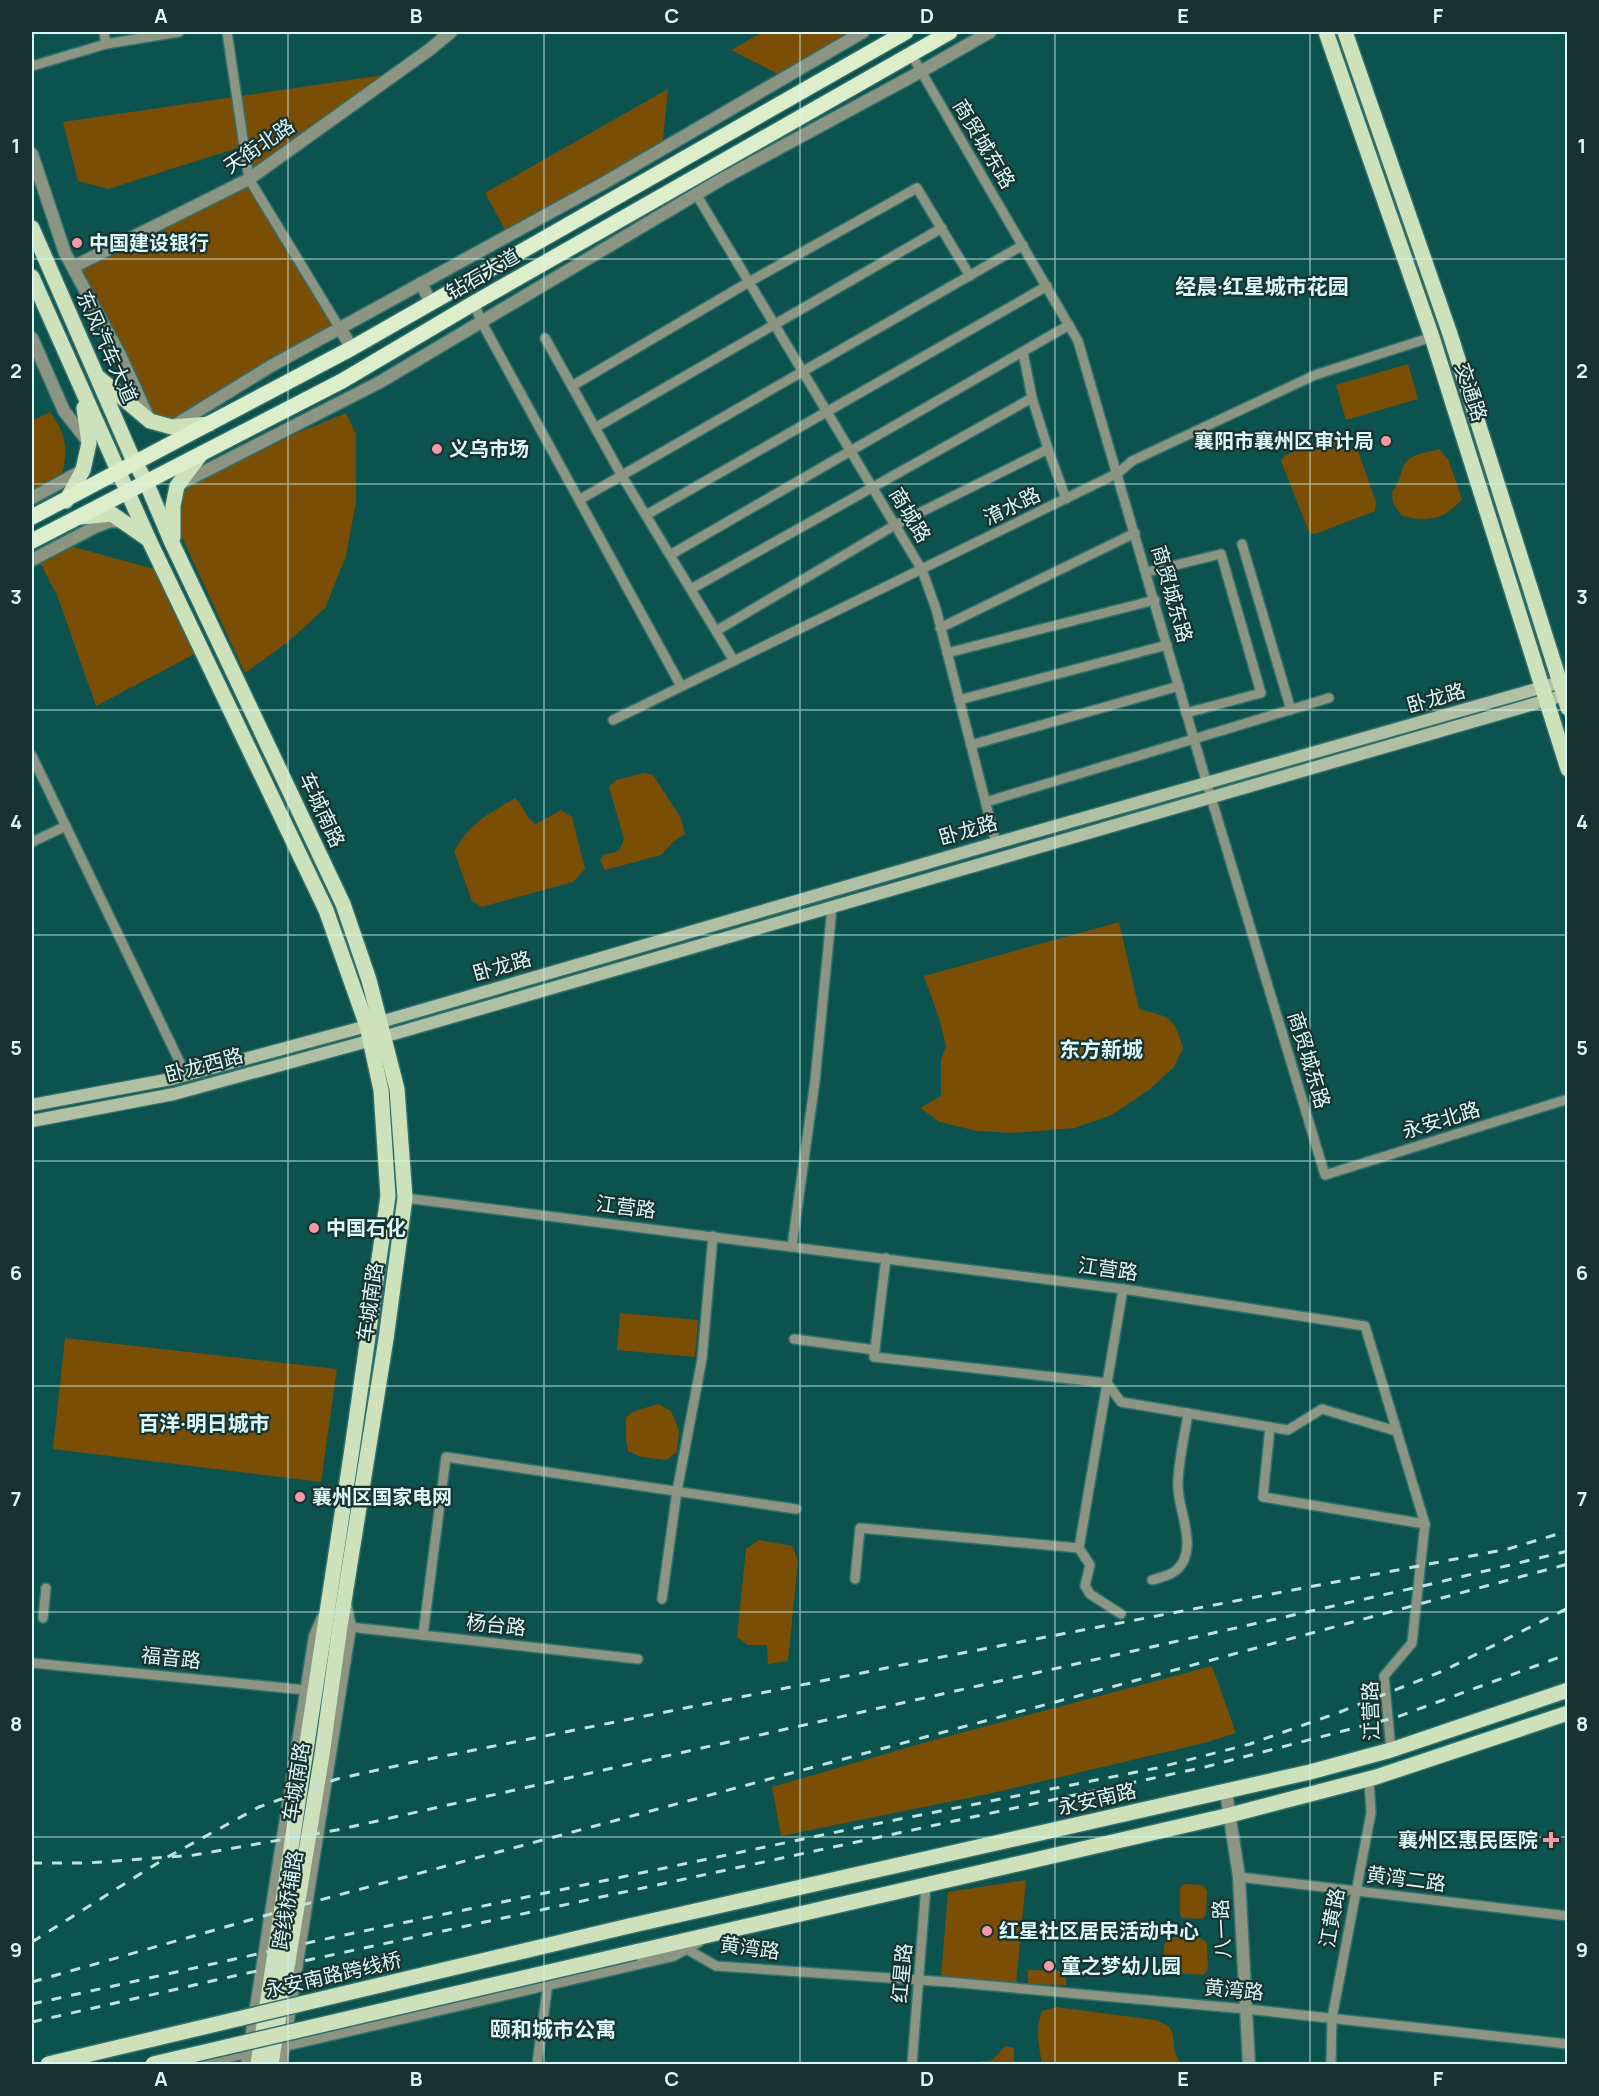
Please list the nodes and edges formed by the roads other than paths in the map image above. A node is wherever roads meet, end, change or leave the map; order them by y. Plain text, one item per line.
1 (104, 32) edge
2 (178, 32) edge
3 (227, 32) edge
4 (451, 32) edge
5 (863, 32) edge
6 (906, 32) edge
7 (950, 32) edge
8 (990, 32) edge
9 (1326, 32) edge
10 (1345, 32) edge
11 (106, 44) junction
12 (911, 54) junction
13 (32, 66) edge
14 (920, 72) junction
15 (32, 154) edge
16 (249, 179) junction
17 (692, 188) junction
18 (547, 214) junction
19 (32, 228) edge
20 (942, 228) junction
21 (556, 231) junction
22 (1023, 245) junction
23 (73, 267) junction
24 (970, 276) junction
25 (32, 277) edge
26 (749, 282) junction
27 (421, 283) junction
28 (1047, 286) junction
29 (431, 303) junction
30 (474, 303) junction
31 (481, 321) junction
32 (774, 325) junction
33 (1069, 325) junction
34 (339, 327) junction
35 (1432, 337) junction
36 (32, 338) edge
37 (545, 338) dead end
38 (352, 348) junction
39 (1023, 352) junction
40 (803, 372) junction
41 (96, 376) junction
42 (336, 384) junction
43 (572, 386) junction
44 (368, 387) junction
45 (80, 388) junction
46 (1032, 398) junction
47 (827, 411) junction
48 (150, 421) junction
49 (209, 424) junction
50 (172, 427) junction
51 (595, 428) junction
52 (89, 443) junction
53 (1048, 449) junction
54 (850, 451) junction
55 (201, 454) junction
56 (135, 462) junction
57 (83, 470) junction
58 (118, 471) junction
59 (1118, 473) junction
60 (622, 476) junction
61 (146, 482) junction
62 (177, 486) junction
63 (873, 488) junction
64 (128, 492) junction
65 (32, 498) edge
66 (1066, 499) junction
67 (579, 500) junction
68 (66, 501) junction
69 (646, 515) junction
70 (32, 517) edge
71 (81, 517) junction
72 (126, 522) junction
73 (895, 525) junction
74 (1135, 532) junction
75 (150, 540) junction
76 (32, 541) edge
77 (172, 543) junction
78 (1242, 544) dead end
79 (670, 555) junction
80 (32, 560) edge
81 (922, 570) junction
82 (1147, 572) junction
83 (691, 589) junction
84 (1155, 600) junction
85 (940, 628) junction
86 (716, 631) junction
87 (1167, 645) junction
88 (947, 653) junction
89 (734, 661) junction
90 (681, 686) junction
91 (1179, 686) junction
92 (1565, 692) edge
93 (1544, 694) junction
94 (1329, 698) dead end
95 (959, 700) junction
96 (1291, 710) junction
97 (1186, 713) junction
98 (613, 720) dead end
99 (1195, 739) junction
100 (971, 745) junction
101 (32, 756) edge
102 (1568, 769) edge
103 (1207, 784) junction
104 (1212, 798) junction
105 (986, 802) junction
106 (66, 826) junction
107 (32, 842) edge
108 (996, 843) junction
109 (832, 908) junction
110 (375, 1031) junction
111 (186, 1075) junction
112 (1568, 1099) edge
113 (32, 1105) edge
114 (32, 1121) edge
115 (1325, 1175) joint
116 (405, 1198) junction
117 (713, 1236) junction
118 (792, 1246) junction
119 (886, 1258) junction
120 (1123, 1288) junction
121 (794, 1339) dead end
122 (875, 1350) junction
123 (1107, 1383) junction
124 (1188, 1413) junction
125 (1270, 1427) junction
126 (1396, 1431) junction
127 (677, 1491) junction
128 (796, 1509) dead end
129 (1425, 1524) junction
130 (1079, 1548) junction
131 (855, 1579) dead end
132 (1152, 1580) dead end
133 (46, 1588) dead end
134 (344, 1598) junction
135 (662, 1599) dead end
136 (328, 1606) junction
137 (1121, 1614) dead end
138 (43, 1618) dead end
139 (350, 1627) junction
140 (423, 1635) junction
141 (638, 1659) dead end
142 (32, 1663) edge
143 (306, 1690) junction
144 (1568, 1690) edge
145 (1568, 1713) edge
146 (1391, 1750) junction
147 (1369, 1779) junction
148 (1226, 1792) junction
149 (1230, 1815) junction
150 (890, 1868) junction
151 (1239, 1877) junction
152 (926, 1885) junction
153 (1355, 1891) junction
154 (897, 1892) junction
155 (1568, 1916) edge
156 (628, 1926) joint
157 (708, 1935) junction
158 (685, 1948) junction
159 (920, 1980) junction
160 (548, 1983) junction
161 (1246, 2009) junction
162 (1332, 2018) junction
163 (1568, 2044) edge
164 (284, 2045) junction
165 (254, 2058) edge
166 (48, 2064) edge
167 (153, 2064) edge
168 (197, 2064) edge
169 (248, 2064) edge
170 (271, 2064) edge
171 (281, 2064) edge
172 (537, 2064) edge
173 (912, 2064) edge
174 (1249, 2064) edge
175 (1330, 2064) edge

1 - 11 street
2 - 11 street
3 - 16 street
4 - 16 street, 天街北路
5 - 18 street
6 - 21 highway, 钻石大道
7 - 12 highway, 钻石大道
8 - 14 street
9 - 35 main road, 交通路
10 - 92 main road, 交通路
11 - 13 street
12 - 14 street, 商贸城东路
12 - 17 highway, 钻石大道
14 - 17 street
14 - 22 street, 商贸城东路
15 - 23 street
16 - 23 street, 天街北路
16 - 34 street
17 - 26 street, 商城路
17 - 30 highway, 钻石大道
17 - 31 street
18 - 21 street
18 - 27 street
19 - 41 main road, 东风汽车大道
20 - 24 street
20 - 26 street
20 - 32 street
21 - 29 highway, 钻石大道
22 - 24 street
22 - 28 street, 商贸城东路
23 - 48 street
24 - 40 street
25 - 45 main road, 东风汽车大道
26 - 32 street, 商城路
26 - 43 street
27 - 29 street
27 - 34 street
28 - 33 street, 商贸城东路
28 - 47 street
29 - 38 highway, 钻石大道
30 - 31 street
30 - 42 highway, 钻石大道
31 - 44 street
31 - 67 street
32 - 40 street, 商城路
32 - 51 street
33 - 39 street
33 - 59 street, 商贸城东路
34 - 38 street
34 - 50 street
35 - 59 street, 淯水路
35 - 93 main road, 交通路
36 - 52 street
37 - 43 street
38 - 49 highway, 钻石大道
39 - 46 street
39 - 54 street
40 - 47 street, 商城路
40 - 60 street
41 - 48 main road
41 - 56 main road, 东风汽车大道
42 - 44 street
42 - 55 highway, 钻石大道
43 - 51 street
44 - 62 street
45 - 52 main road
45 - 58 main road, 东风汽车大道
46 - 53 street
46 - 63 street
47 - 54 street, 商城路
47 - 69 street
48 - 50 main road
49 - 50 main road
49 - 56 highway, 钻石大道
51 - 60 street
52 - 57 main road
53 - 66 street
53 - 73 street
54 - 63 street, 商城路
54 - 79 street
55 - 61 highway, 钻石大道
55 - 62 main road
56 - 58 highway, 钻石大道
56 - 61 main road, 东风汽车大道
57 - 65 street
57 - 68 main road
58 - 64 main road, 东风汽车大道
58 - 68 highway, 钻石大道
59 - 66 street, 淯水路
59 - 74 street, 商贸城东路
60 - 67 street
60 - 69 street
61 - 64 highway, 钻石大道
61 - 77 main road, 车城南路
62 - 77 main road
63 - 73 street, 商城路
63 - 83 street
64 - 71 highway, 钻石大道
64 - 75 main road, 车城南路
66 - 81 street, 淯水路
67 - 90 street
68 - 70 highway, 钻石大道
69 - 79 street
71 - 72 main road
71 - 76 highway, 钻石大道
72 - 75 main road
72 - 80 street
73 - 81 street, 商城路
73 - 86 street
74 - 82 street, 商贸城东路
74 - 85 street
75 - 110 main road, 车城南路
77 - 110 main road, 车城南路
78 - 96 street
79 - 83 street
81 - 85 street, 商城路
81 - 89 street, 淯水路
82 - 84 street, 商贸城东路
82 - 97 street
83 - 86 street
84 - 87 street, 商贸城东路
84 - 88 street
85 - 88 street, 商城路
86 - 89 street
87 - 91 street, 商贸城东路
87 - 95 street
88 - 95 street, 商城路
89 - 90 street, 淯水路
90 - 98 street, 淯水路
91 - 97 street, 商贸城东路
91 - 100 street
92 - 93 main road, 卧龙路
93 - 102 main road, 交通路
93 - 103 main road, 卧龙路
93 - 104 main road, 卧龙路
94 - 96 street
95 - 100 street, 商城路
96 - 99 street
97 - 99 street, 商贸城东路
99 - 103 street, 商贸城东路
99 - 105 street
100 - 105 street, 商城路
101 - 106 street
103 - 104 street, 商贸城东路
103 - 108 main road, 卧龙路
104 - 109 main road, 卧龙路
104 - 115 street, 商贸城东路
105 - 108 street, 商城路
106 - 107 street
106 - 111 street
108 - 110 main road, 卧龙路
109 - 110 main road, 卧龙路
109 - 118 street
110 - 111 main road, 卧龙西路
110 - 114 main road, 卧龙西路
110 - 116 main road, 车城南路
110 - 136 main road, 车城南路
111 - 113 main road, 卧龙西路
112 - 115 street, 永安北路
116 - 117 street, 江营路
116 - 134 main road, 车城南路
117 - 118 street, 江营路
117 - 127 street
118 - 119 street, 江营路
119 - 120 street, 江营路
119 - 122 street
120 - 123 street
120 - 126 street, 江营路
121 - 122 street
122 - 123 street
123 - 124 street
123 - 130 street
124 - 125 street
124 - 132 street
125 - 126 street
125 - 129 street
126 - 129 street, 江营路
127 - 128 street
127 - 135 street
127 - 140 street
129 - 146 street, 江营路
130 - 131 street
130 - 137 street
133 - 138 street
134 - 139 street, 跨线桥辅路
134 - 170 main road, 车城南路
136 - 143 street, 跨线桥辅路
136 - 165 main road, 车城南路
139 - 140 street, 杨台路
139 - 164 street, 跨线桥辅路
140 - 141 street, 杨台路
142 - 143 street, 福音路
143 - 165 street, 跨线桥辅路
144 - 146 main road, 永安南路
145 - 147 main road
146 - 148 main road, 永安南路
147 - 149 main road
147 - 153 street, 江黄路
148 - 149 street, 八一路
148 - 150 main road, 永安南路
149 - 151 street, 八一路
149 - 152 main road
150 - 154 main road
150 - 156 main road, 永安南路
151 - 153 street, 黄湾二路
151 - 161 street, 八一路
152 - 154 main road
152 - 159 street, 红星路
153 - 155 street, 黄湾二路
153 - 162 street, 江黄路
154 - 157 main road
156 - 166 main road, 永安南路跨线桥, bridge
157 - 158 street
157 - 167 main road, bridge
158 - 159 street, 黄湾路
158 - 160 street
159 - 161 street, 黄湾路
159 - 173 street, 红星路
160 - 164 street
160 - 172 street
161 - 162 street, 黄湾路
161 - 174 street, 八一路
162 - 163 street, 黄湾路
162 - 175 street, 江黄路
164 - 171 street, 跨线桥辅路
165 - 168 street
165 - 169 street, 跨线桥辅路

